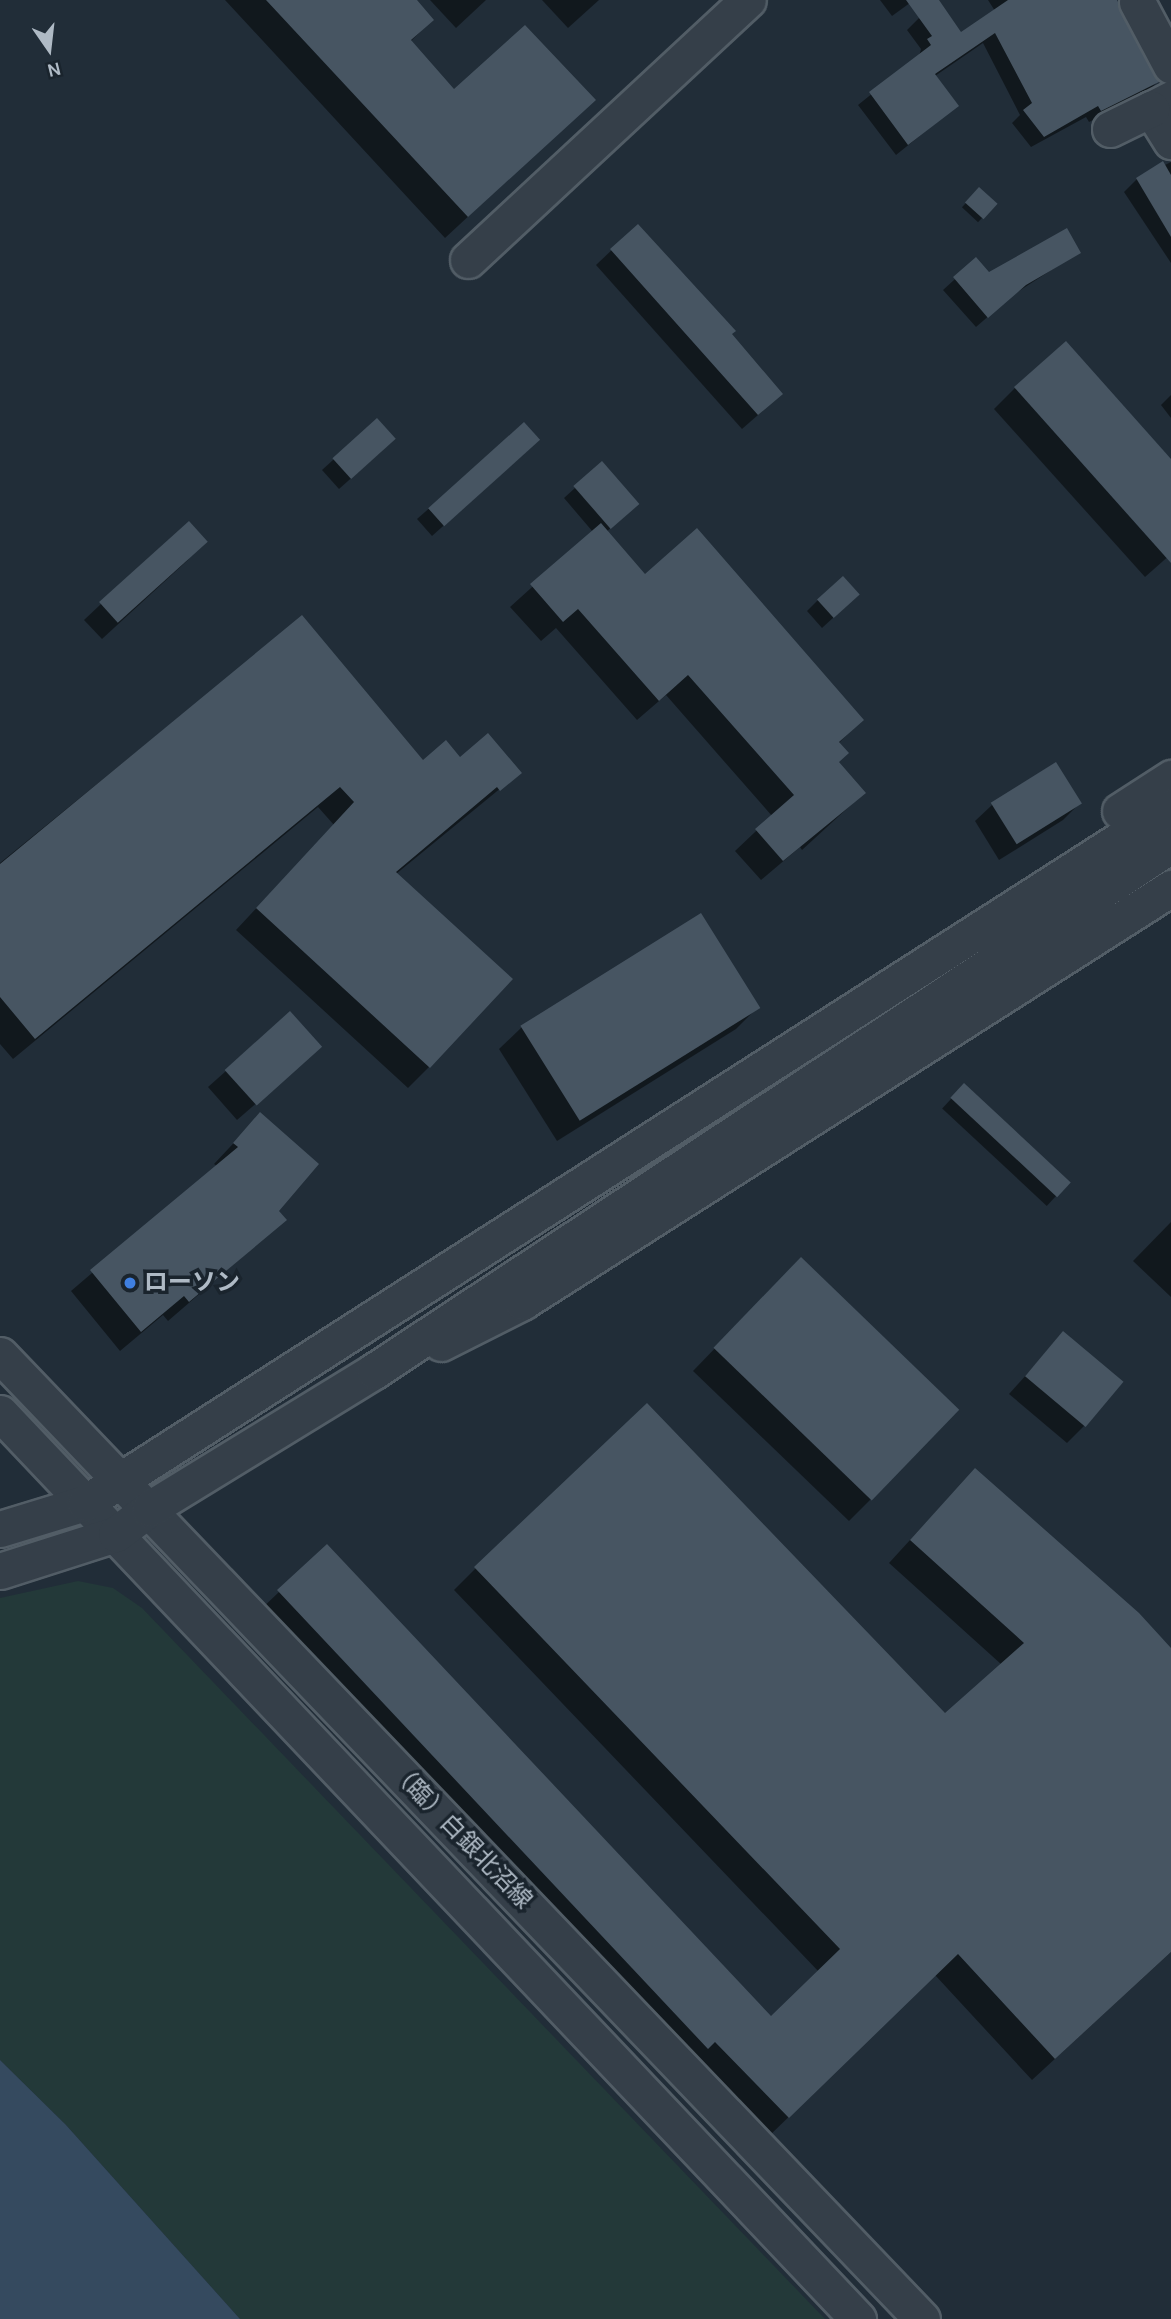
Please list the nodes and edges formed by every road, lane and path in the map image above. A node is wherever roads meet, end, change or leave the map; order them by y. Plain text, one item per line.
1 (748, 0) edge
2 (1137, 2) dead end
3 (1171, 66) edge
4 (1161, 104) edge
5 (1110, 129) dead end
6 (1171, 141) edge
7 (468, 260) dead end
8 (1171, 778) edge
9 (1171, 807) edge
10 (1171, 845) edge
11 (1171, 888) edge
12 (347, 1334) junction
13 (0, 1355) edge
14 (374, 1371) junction
15 (0, 1413) edge
16 (120, 1479) junction
17 (85, 1503) junction
18 (149, 1509) junction
19 (0, 1529) edge
20 (116, 1534) junction
21 (0, 1571) edge
22 (858, 2319) edge
23 (922, 2319) edge

1 - 7 street
2 - 3 street
4 - 5 street
4 - 6 street
8 - 12 street
9 - 12 street
10 - 14 street
11 - 14 street
12 - 16 street
13 - 16 street, （臨）白銀北沼線
14 - 18 street
15 - 17 street, （臨）白銀北沼線
16 - 17 street
16 - 18 street, （臨）白銀北沼線
17 - 19 street
17 - 20 street, （臨）白銀北沼線
18 - 20 street
18 - 23 street, （臨）白銀北沼線
20 - 21 street
20 - 22 street, （臨）白銀北沼線

